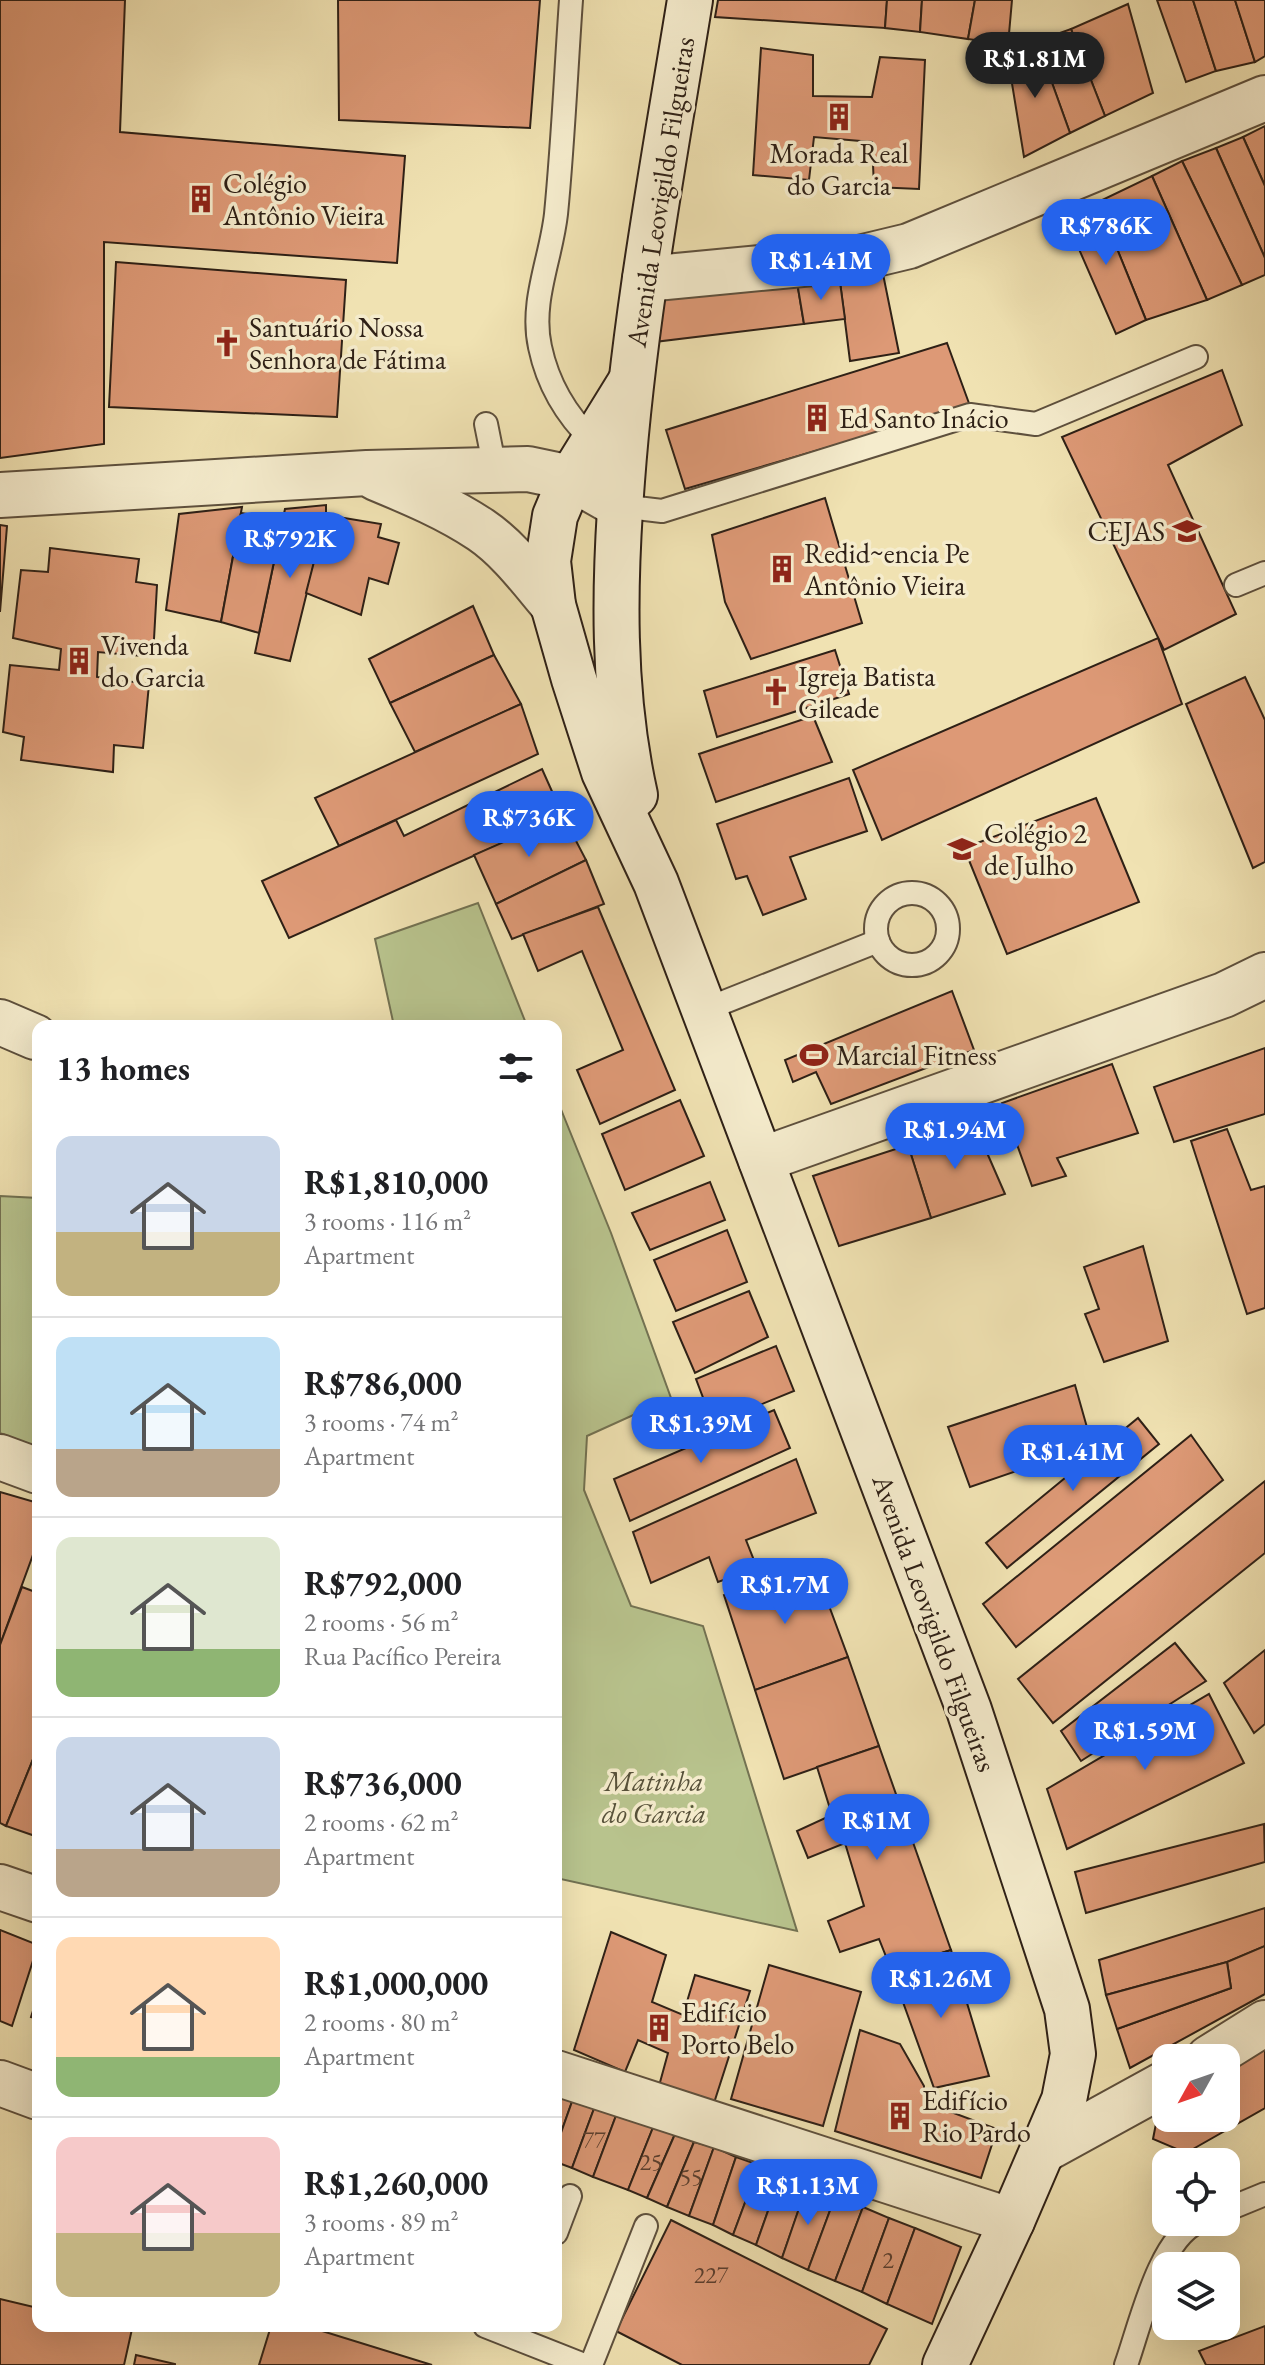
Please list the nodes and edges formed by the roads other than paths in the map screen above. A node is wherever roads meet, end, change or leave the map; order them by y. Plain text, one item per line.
1 (571, 0) edge
2 (690, 0) edge
3 (1265, 98) edge
4 (645, 279) junction
5 (1196, 357) dead end
6 (629, 384) junction
7 (486, 424) dead end
8 (593, 441) junction
9 (495, 469) junction
10 (367, 473) junction
11 (571, 478) junction
12 (0, 495) edge
13 (620, 506) junction
14 (1265, 573) edge
15 (1236, 585) dead end
16 (553, 605) junction
17 (656, 883) junction
18 (878, 941) dead end
19 (1265, 975) edge
20 (704, 1010) junction
21 (761, 1160) junction
22 (0, 1457) edge
23 (32, 1469) edge
24 (0, 1887) edge
25 (32, 1898) edge
26 (1265, 2023) edge
27 (1231, 2044) edge
28 (562, 2075) edge
29 (0, 2083) edge
30 (1152, 2091) edge
31 (32, 2095) edge
32 (1044, 2150) junction
33 (1265, 2194) edge
34 (570, 2196) dead end
35 (1240, 2204) edge
36 (562, 2217) edge
37 (1012, 2221) junction
38 (646, 2226) dead end
39 (1179, 2236) edge
40 (518, 2332) edge
41 (584, 2365) edge
42 (591, 2365) edge
43 (945, 2365) edge
44 (1126, 2365) edge

1 - 8 lane
2 - 4 main road, Avenida Leovigildo Filgueiras
3 - 4 main road
4 - 6 main road, Avenida Leovigildo Filgueiras
5 - 13 lane
6 - 8 main road, Avenida Leovigildo Filgueiras
6 - 13 main road, Avenida Leovigildo Filgueiras
7 - 9 lane
8 - 11 main road, Avenida Leovigildo Filgueiras
9 - 10 main road
9 - 11 main road
10 - 12 main road
10 - 16 main road
11 - 13 main road
11 - 16 main road, Avenida Leovigildo Filgueiras
13 - 17 main road, Avenida Leovigildo Filgueiras
14 - 15 lane
16 - 17 main road, Avenida Leovigildo Filgueiras
17 - 20 main road, Avenida Leovigildo Filgueiras
18 - 20 lane
19 - 21 main road
20 - 21 main road, Avenida Leovigildo Filgueiras
21 - 32 main road, Avenida Leovigildo Filgueiras
22 - 23 main road
24 - 25 main road
26 - 27 main road
28 - 37 main road
29 - 31 main road
30 - 32 main road
32 - 37 main road, Avenida Leovigildo Filgueiras
33 - 35 lane
34 - 36 lane
37 - 43 main road, Avenida Leovigildo Filgueiras
38 - 42 lane
39 - 44 lane
40 - 41 lane

